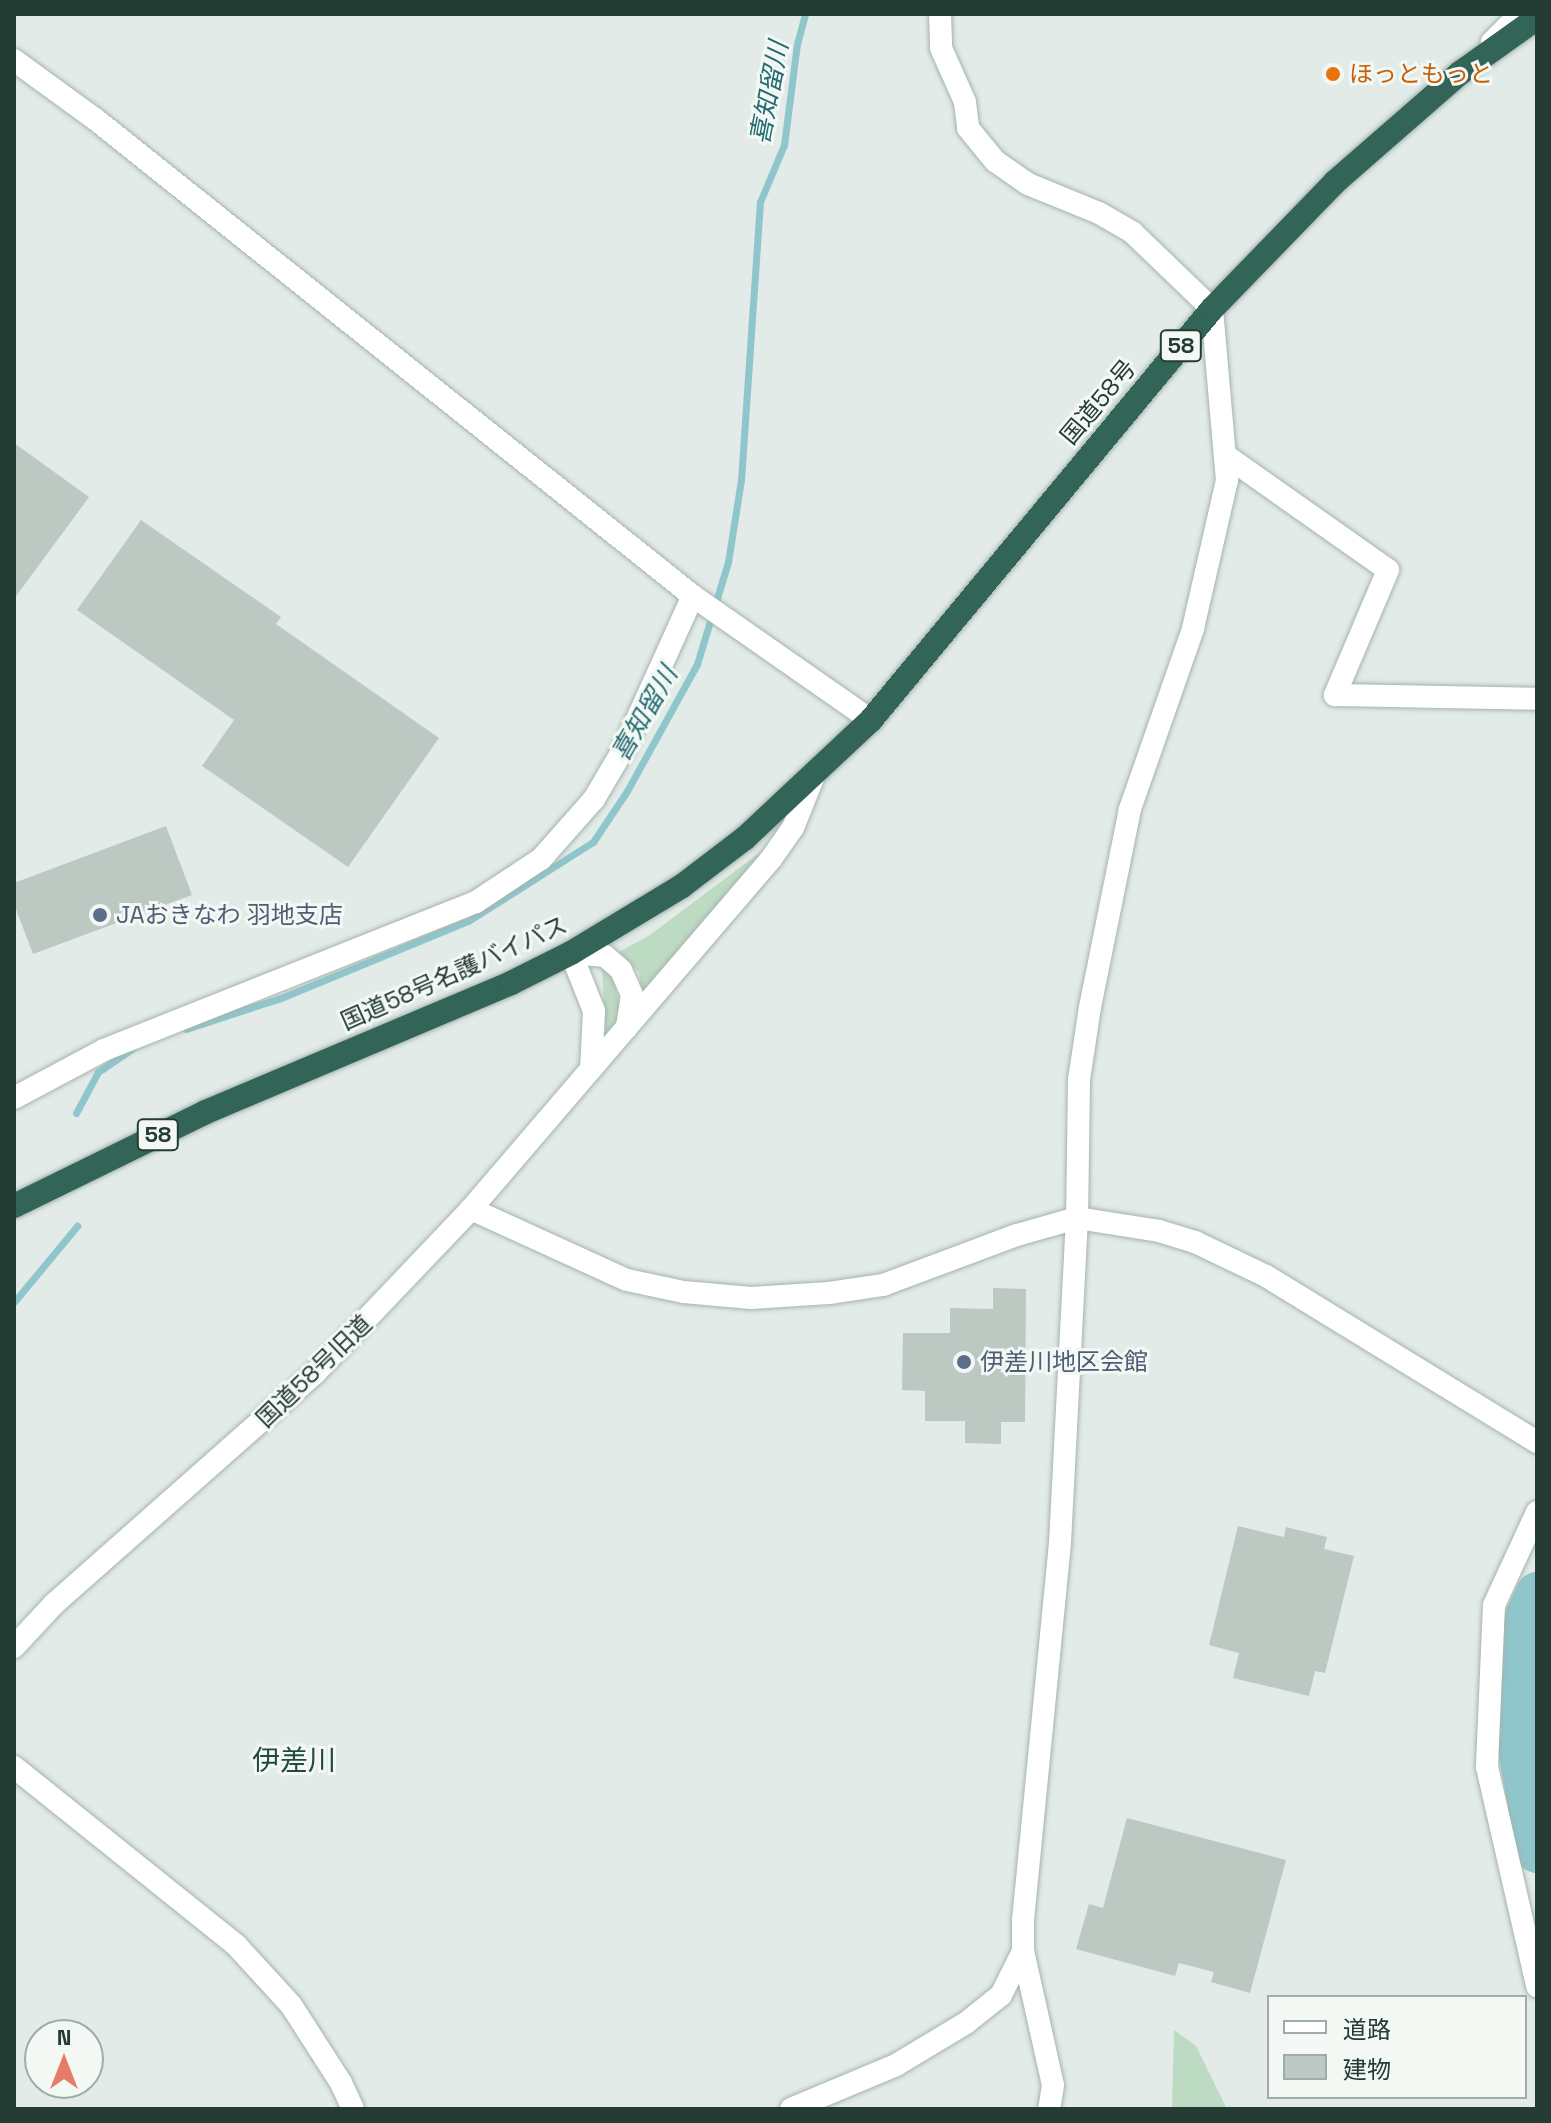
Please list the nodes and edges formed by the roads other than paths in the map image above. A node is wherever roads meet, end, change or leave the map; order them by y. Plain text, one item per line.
1 (940, 14) edge
2 (1520, 14) edge
3 (1537, 18) edge
4 (14, 60) edge
5 (1460, 73) junction
6 (1212, 309) junction
7 (1225, 455) junction
8 (697, 599) junction
9 (1537, 699) edge
10 (871, 720) junction
11 (813, 778) junction
12 (571, 953) junction
13 (627, 1029) junction
14 (591, 1070) junction
15 (14, 1098) edge
16 (14, 1206) edge
17 (471, 1209) junction
18 (1077, 1218) junction
19 (1537, 1442) edge
20 (1537, 1512) edge
21 (14, 1647) edge
22 (14, 1767) edge
23 (1023, 1951) junction
24 (1537, 1986) edge
25 (353, 2109) edge
26 (791, 2109) edge
27 (1049, 2109) edge

1 - 6 street
2 - 5 street
3 - 5 highway, 国道58号 / 58
4 - 8 street
5 - 6 highway, 国道58号 / 58
6 - 7 street
6 - 10 highway, 国道58号 / 58
7 - 9 street
7 - 18 street
8 - 10 street
8 - 15 street
10 - 11 highway, 国道58号名護バイパス / 58
11 - 12 highway, 国道58号名護バイパス / 58
11 - 13 street, 国道58号旧道
12 - 13 street
12 - 14 street
12 - 16 highway, 国道58号名護バイパス / 58
13 - 14 street, 国道58号旧道
14 - 17 street, 国道58号旧道
17 - 18 street
17 - 21 street, 国道58号旧道
18 - 19 street
18 - 23 street
20 - 24 street
22 - 25 street
23 - 26 street
23 - 27 street

